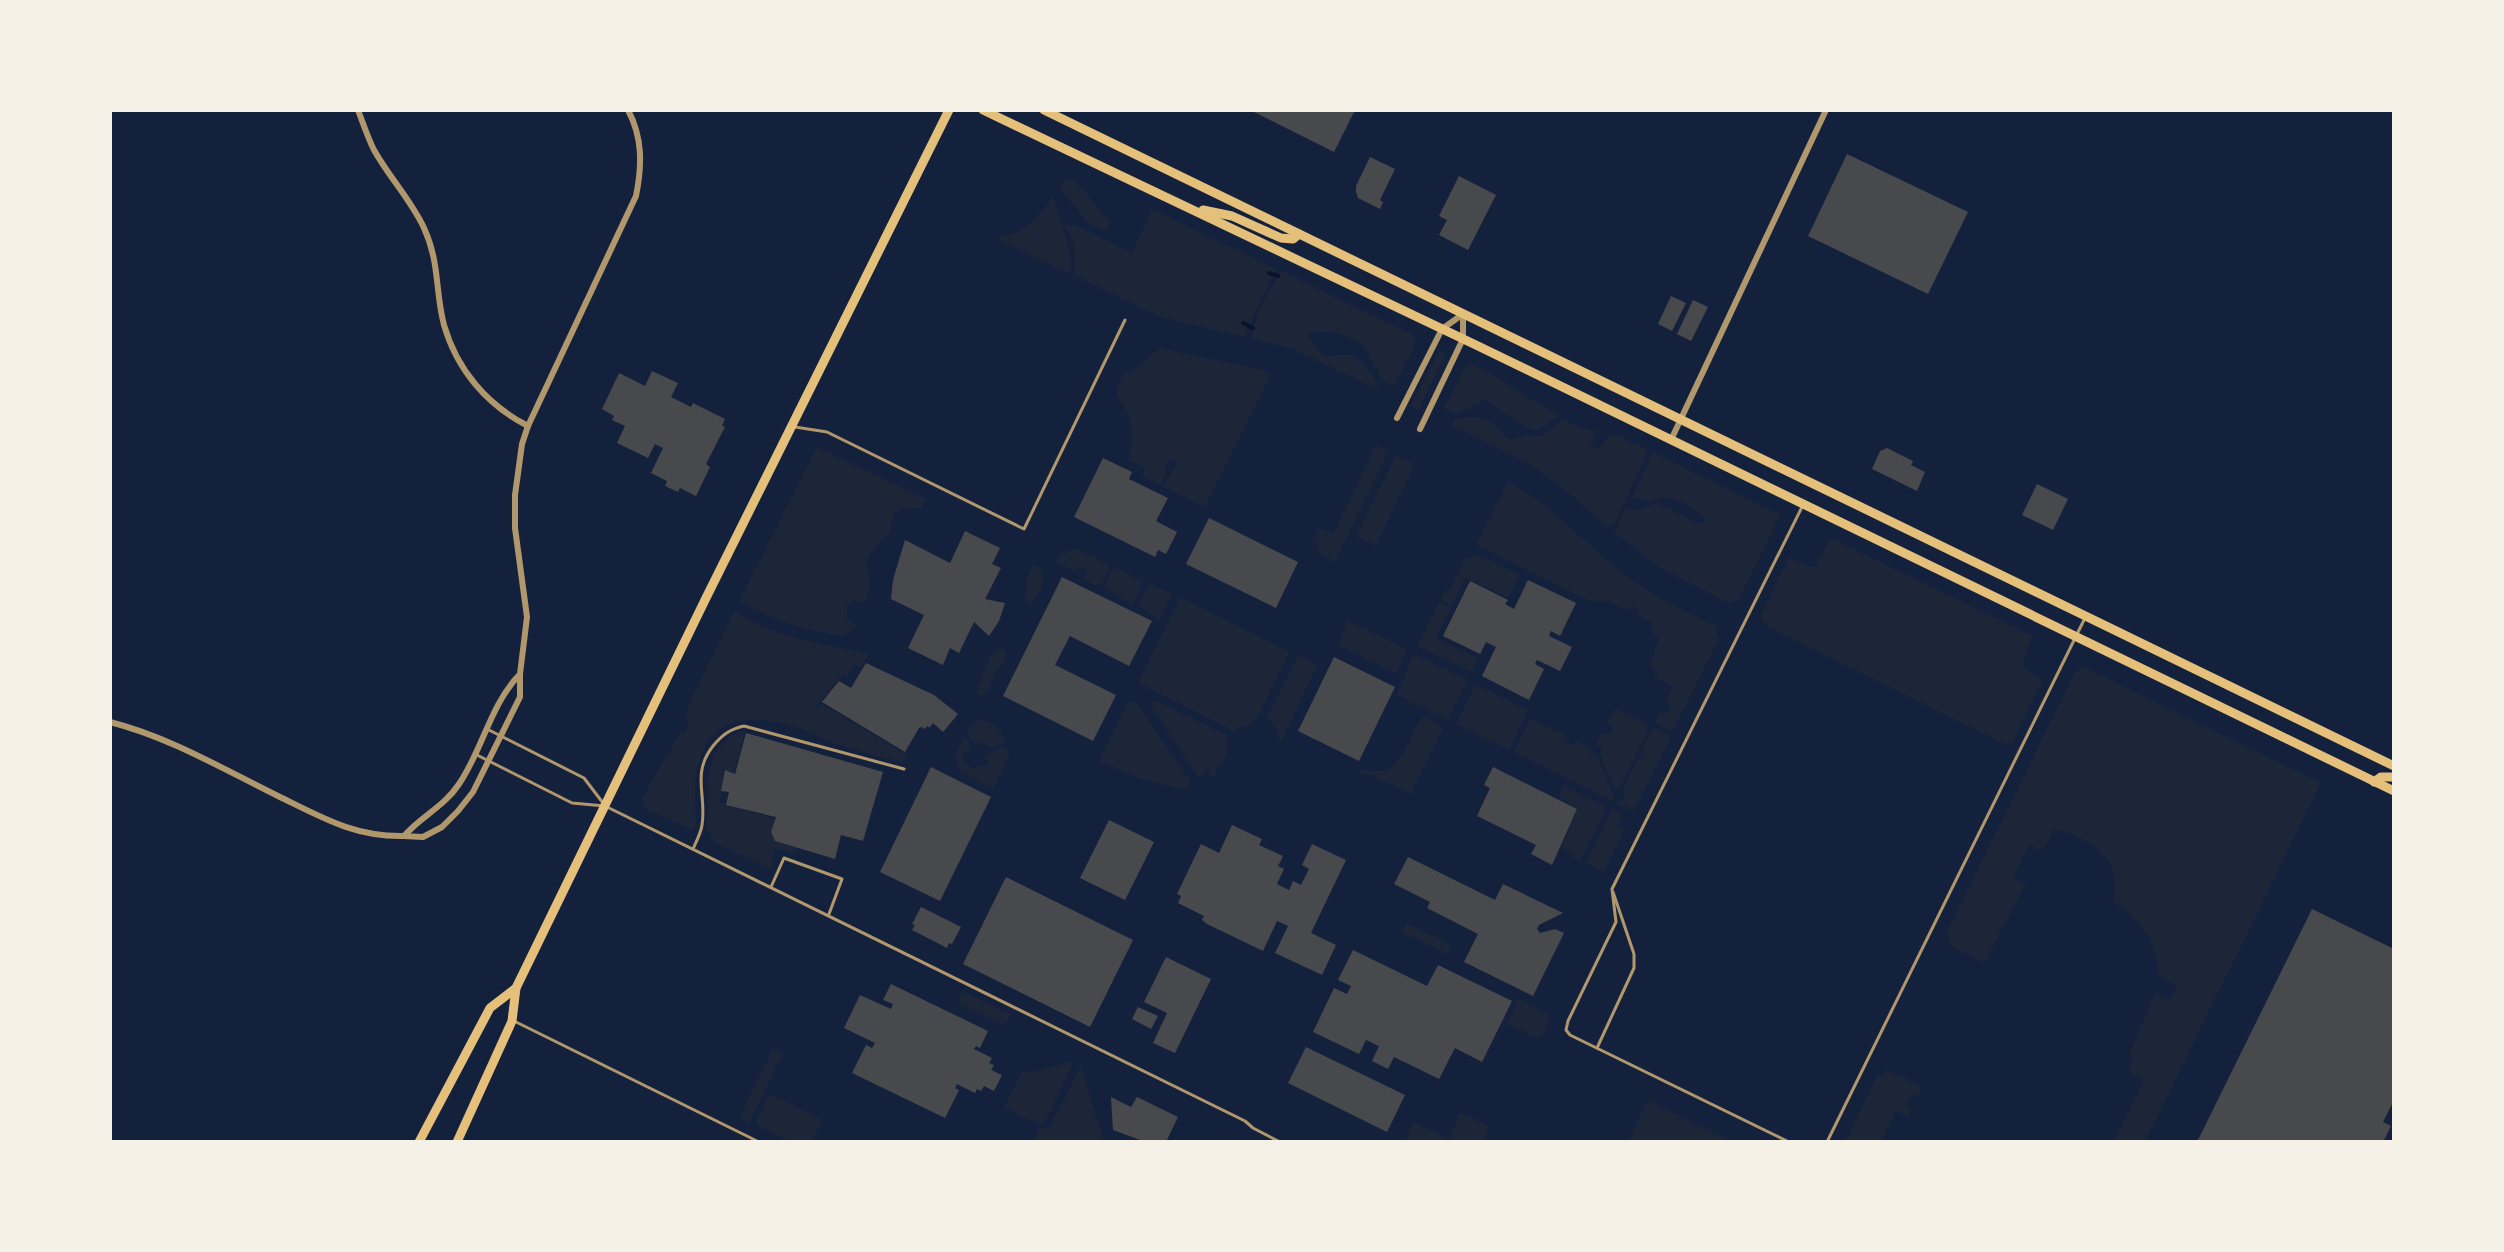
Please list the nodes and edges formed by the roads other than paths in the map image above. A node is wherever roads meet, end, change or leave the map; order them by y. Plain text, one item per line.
1 (358, 110) edge
2 (628, 110) edge
3 (949, 110) edge
4 (983, 110) edge
5 (1044, 110) edge
6 (1826, 110) edge
7 (1188, 207) junction
8 (1299, 234) junction
9 (1463, 314) junction
10 (1125, 320) dead end
11 (1442, 329) junction
12 (1463, 339) junction
13 (1397, 418) dead end
14 (1680, 421) junction
15 (528, 426) junction
16 (791, 426) junction
17 (1420, 429) dead end
18 (1671, 440) junction
19 (1804, 504) junction
20 (2086, 616) junction
21 (2076, 636) junction
22 (520, 674) junction
23 (110, 722) edge
24 (486, 728) junction
25 (501, 736) junction
26 (475, 754) junction
27 (489, 762) junction
28 (2394, 766) edge
29 (904, 769) dead end
30 (2394, 777) edge
31 (2374, 782) junction
32 (2394, 791) edge
33 (605, 806) junction
34 (404, 836) junction
35 (693, 849) junction
36 (771, 887) junction
37 (1612, 889) junction
38 (828, 916) junction
39 (516, 988) junction
40 (512, 1021) junction
41 (1597, 1048) junction
42 (419, 1142) edge
43 (457, 1142) edge
44 (759, 1142) edge
45 (1280, 1142) edge
46 (1789, 1142) edge
47 (1827, 1142) edge

1 - 15 street
2 - 15 street
3 - 16 main road
4 - 7 main road
5 - 8 main road
6 - 14 street
7 - 8 main road
7 - 11 main road
8 - 9 main road
9 - 11 street
9 - 12 street
9 - 14 main road
10 - 16 lane
11 - 12 main road
11 - 13 street
12 - 17 street
12 - 18 main road
14 - 18 street
14 - 20 main road
15 - 22 street
16 - 33 main road
18 - 19 main road
19 - 21 main road
19 - 37 lane
20 - 21 lane
20 - 28 main road
21 - 31 main road
21 - 47 lane
22 - 24 street
22 - 25 street
23 - 34 street
24 - 25 lane
24 - 26 street
25 - 27 street
25 - 33 lane
26 - 27 lane
26 - 34 street
27 - 33 lane
27 - 34 street
29 - 35 lane
30 - 31 main road
31 - 32 main road
33 - 35 lane
33 - 39 main road
35 - 36 lane
36 - 38 lane
36 - 38 lane
37 - 41 lane
37 - 41 lane
38 - 45 lane
39 - 40 main road
39 - 42 main road
40 - 43 main road
40 - 44 lane
41 - 46 lane

